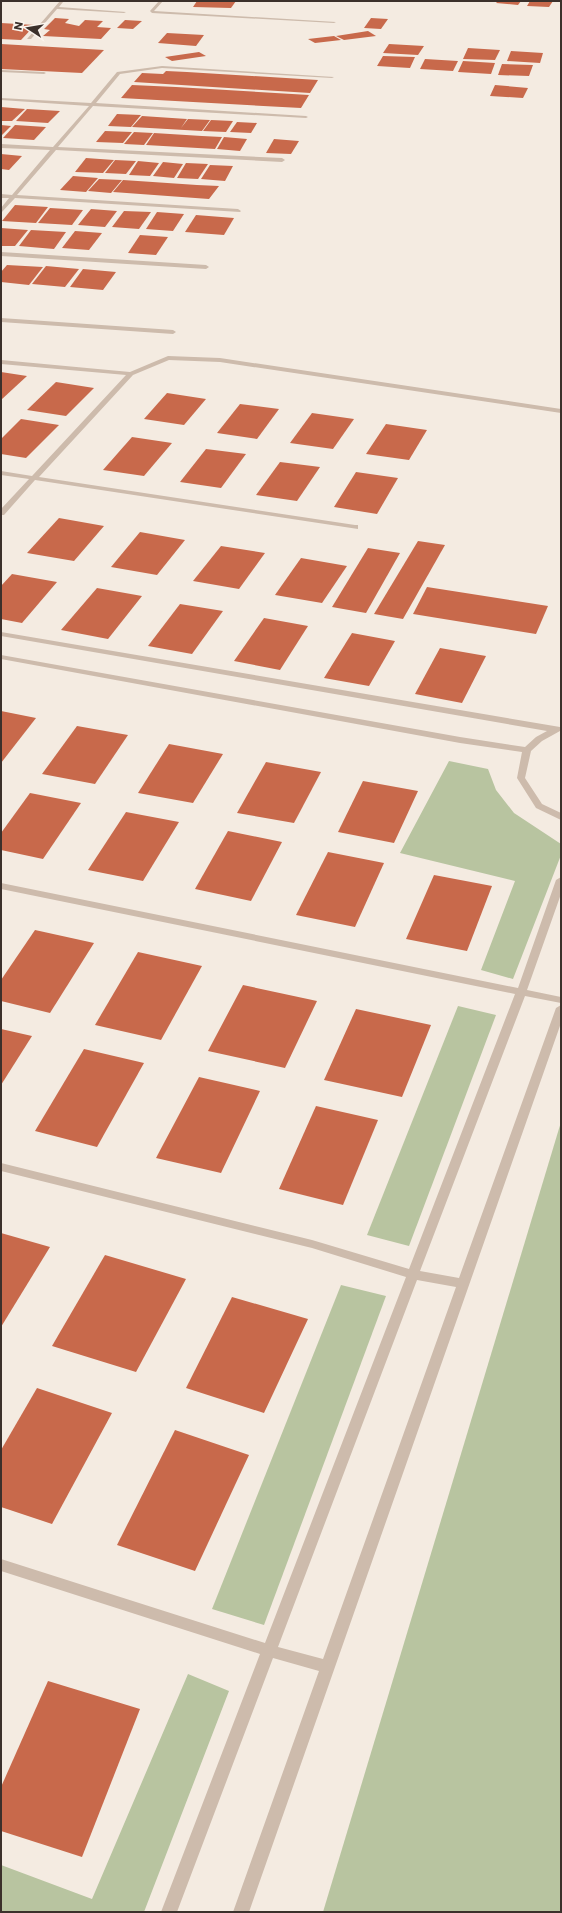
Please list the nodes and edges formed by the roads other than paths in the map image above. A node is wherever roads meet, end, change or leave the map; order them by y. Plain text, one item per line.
1 (62, 1) edge
2 (161, 1) edge
3 (56, 8) junction
4 (124, 12) dead end
5 (334, 22) dead end
6 (29, 38) dead end
7 (1, 71) edge
8 (44, 73) dead end
9 (332, 77) dead end
10 (1, 99) edge
11 (92, 104) junction
12 (306, 117) dead end
13 (1, 146) edge
14 (55, 149) junction
15 (282, 160) dead end
16 (1, 196) edge
17 (13, 197) junction
18 (1, 211) edge
19 (238, 211) dead end
20 (1, 254) edge
21 (206, 267) dead end
22 (1, 320) edge
23 (173, 332) dead end
24 (1, 362) edge
25 (131, 374) junction
26 (561, 411) edge
27 (1, 473) edge
28 (34, 478) junction
29 (1, 512) edge
30 (355, 527) dead end
31 (1, 634) edge
32 (1, 657) edge
33 (558, 729) edge
34 (527, 750) junction
35 (561, 817) edge
36 (561, 880) edge
37 (1, 886) edge
38 (520, 993) junction
39 (561, 1000) edge
40 (561, 1008) edge
41 (1, 1167) edge
42 (412, 1274) junction
43 (464, 1284) junction
44 (1, 1565) edge
45 (270, 1651) junction
46 (328, 1667) junction
47 (169, 1912) edge
48 (241, 1912) edge

1 - 3 street
2 - 5 street
3 - 4 street
3 - 6 street
7 - 8 street
9 - 11 street
10 - 11 street
11 - 12 street
11 - 14 street
13 - 14 street
14 - 15 street
14 - 17 street
16 - 17 street
17 - 18 street
17 - 19 street
20 - 21 street
22 - 23 street
24 - 25 street
25 - 26 street
25 - 28 street
27 - 28 street
28 - 29 street
28 - 30 street
31 - 33 street
32 - 34 street
33 - 34 street
34 - 35 street
36 - 38 street
37 - 38 street
38 - 39 street
38 - 42 street
40 - 43 street
41 - 42 street
42 - 43 street
42 - 45 street
43 - 46 street
44 - 45 street
45 - 46 street
45 - 47 street
46 - 48 street

